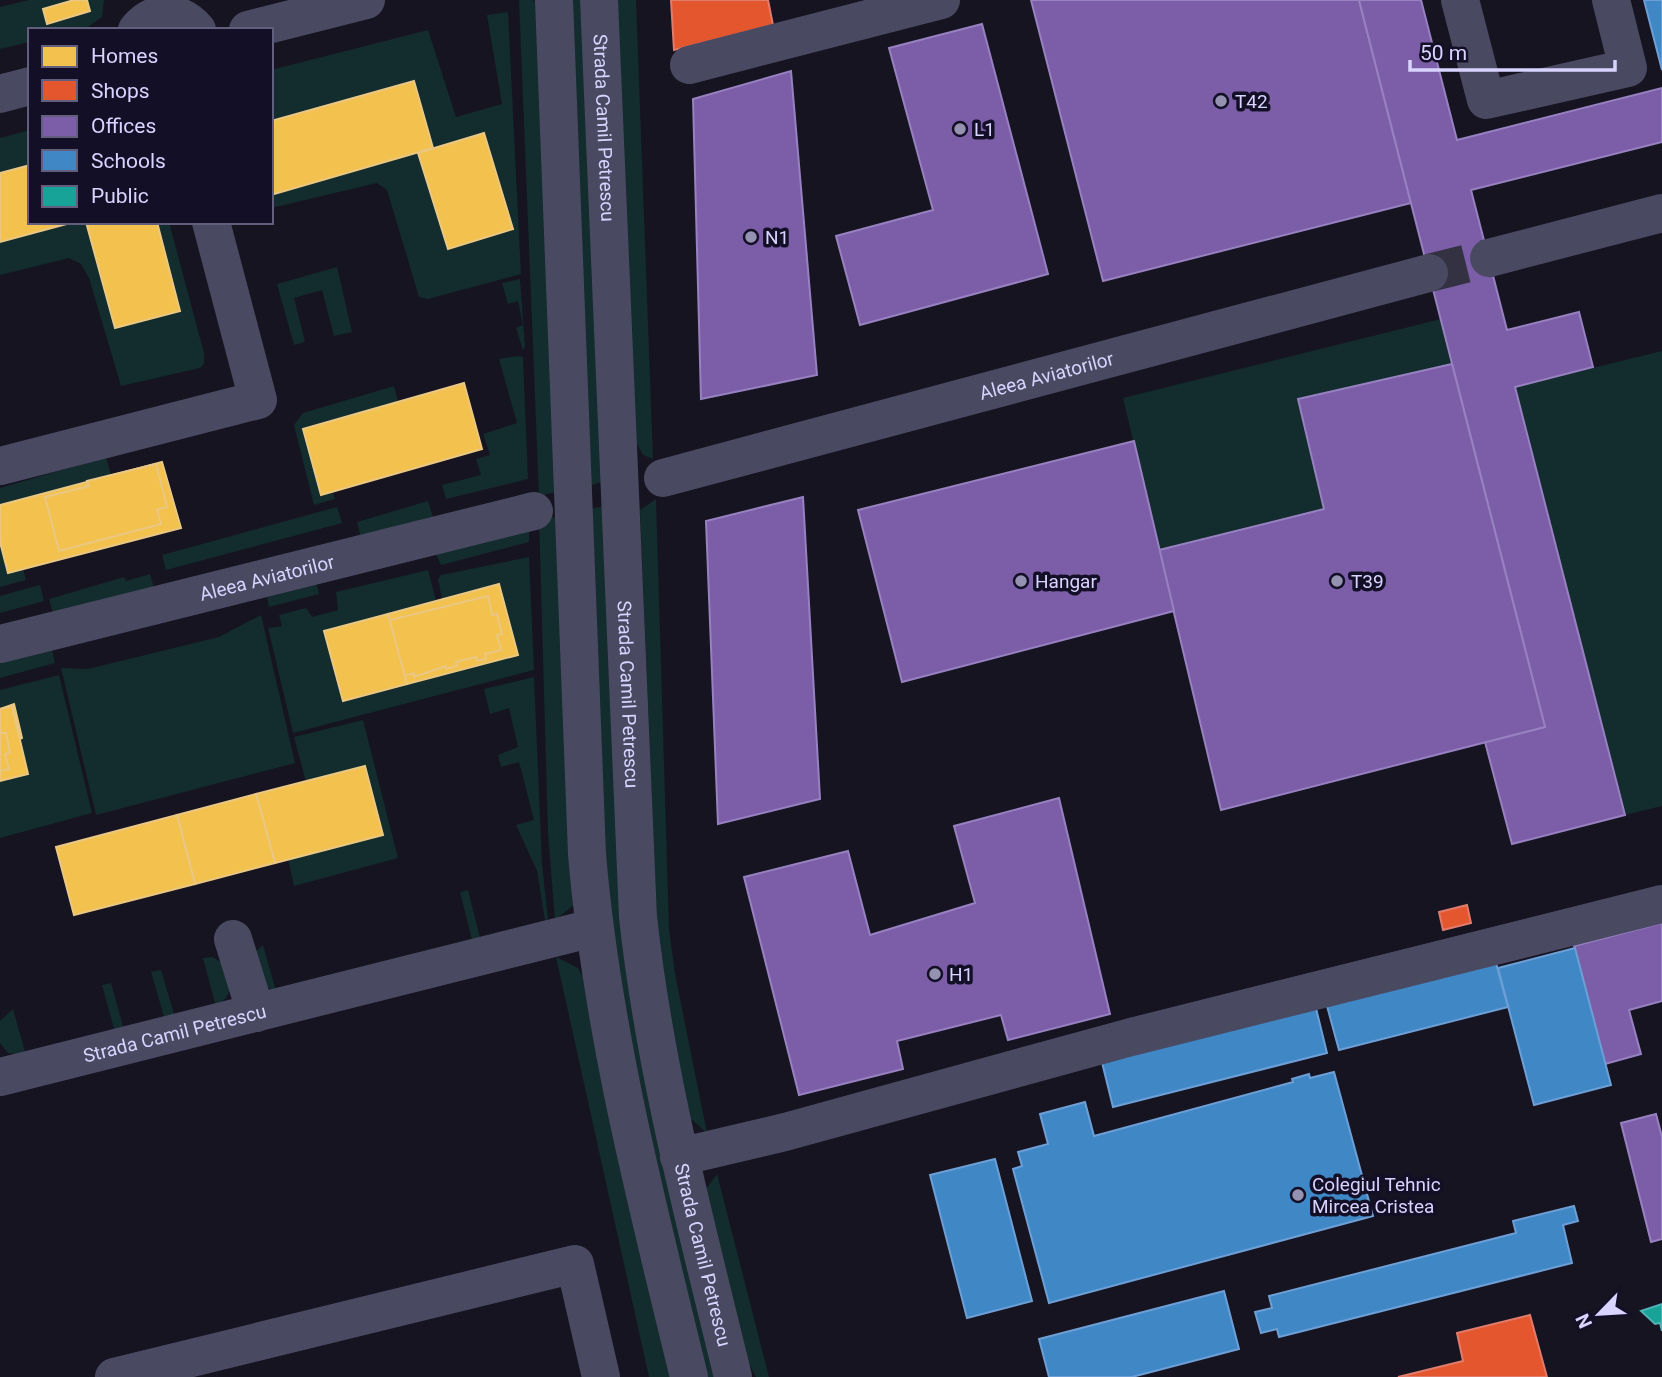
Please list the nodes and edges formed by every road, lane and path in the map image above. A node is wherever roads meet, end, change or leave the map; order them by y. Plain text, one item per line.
1 (366, 0) edge
2 (554, 0) edge
3 (598, 0) edge
4 (941, 0) edge
5 (1460, 0) edge
6 (1611, 0) edge
7 (150, 15) edge
8 (195, 28) edge
9 (256, 28) edge
10 (689, 65) dead end
11 (28, 87) edge
12 (0, 94) edge
13 (1662, 213) edge
14 (212, 224) edge
15 (1489, 258) tunnel mouth
16 (1429, 273) tunnel mouth
17 (0, 466) edge
18 (663, 478) dead end
19 (534, 511) dead end
20 (0, 644) edge
21 (1662, 904) edge
22 (593, 928) junction
23 (233, 939) dead end
24 (256, 1013) junction
25 (0, 1077) edge
26 (679, 1157) junction
27 (114, 1377) edge
28 (601, 1377) edge
29 (689, 1377) edge
30 (733, 1377) edge

1 - 9 street
2 - 22 street
3 - 26 street, Strada Camil Petrescu
4 - 10 street
5 - 6 street
7 - 8 street
11 - 12 street
13 - 15 street
14 - 17 street
16 - 18 street, Aleea Aviatorilor
19 - 20 street, Aleea Aviatorilor
21 - 26 street
22 - 24 street, Strada Camil Petrescu
22 - 29 street
23 - 24 street
24 - 25 street, Strada Camil Petrescu
26 - 30 street, Strada Camil Petrescu
27 - 28 street

